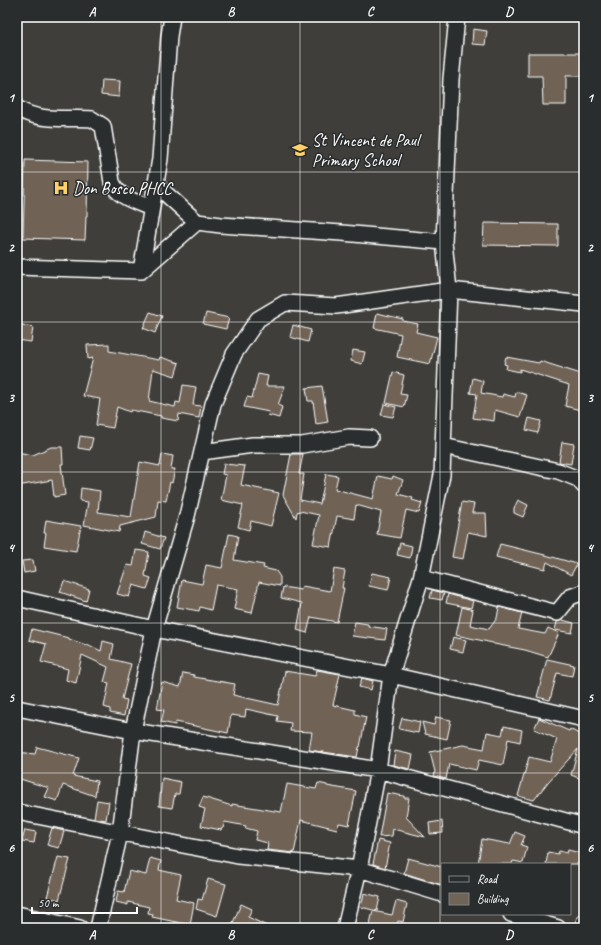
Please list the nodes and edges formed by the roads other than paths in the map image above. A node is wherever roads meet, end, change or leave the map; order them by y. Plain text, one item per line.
1 (172, 17) edge
2 (457, 17) edge
3 (17, 108) edge
4 (155, 184) junction
5 (151, 208) junction
6 (198, 222) junction
7 (444, 242) junction
8 (17, 267) edge
9 (141, 271) junction
10 (449, 290) junction
11 (584, 304) edge
12 (370, 438) dead end
13 (443, 446) junction
14 (202, 452) junction
15 (582, 482) edge
16 (420, 578) junction
17 (584, 592) edge
18 (17, 598) edge
19 (154, 629) junction
20 (391, 675) junction
21 (17, 708) edge
22 (584, 719) edge
23 (134, 731) junction
24 (378, 770) junction
25 (17, 812) edge
26 (584, 826) edge
27 (120, 833) junction
28 (358, 869) junction
29 (441, 894) edge
30 (17, 914) edge
31 (514, 915) edge
32 (584, 922) edge
33 (80, 928) edge
34 (98, 928) edge
35 (345, 928) edge
36 (558, 928) edge
37 (583, 928) edge

1 - 4 street
2 - 7 street
3 - 5 street
4 - 5 street
4 - 6 street
5 - 9 street
6 - 7 street
6 - 9 street
7 - 10 street
8 - 9 street
10 - 11 street
10 - 13 street
10 - 14 street
12 - 14 street
13 - 15 street
13 - 16 street
14 - 19 street
16 - 17 street
16 - 20 street
18 - 19 street
19 - 20 street
19 - 23 street
20 - 22 street
20 - 24 street
21 - 23 street
23 - 24 street
23 - 27 street
24 - 26 street
24 - 28 street
25 - 27 street
27 - 28 street
27 - 34 street
28 - 29 street
28 - 35 street
30 - 33 street
31 - 36 street
32 - 37 street

